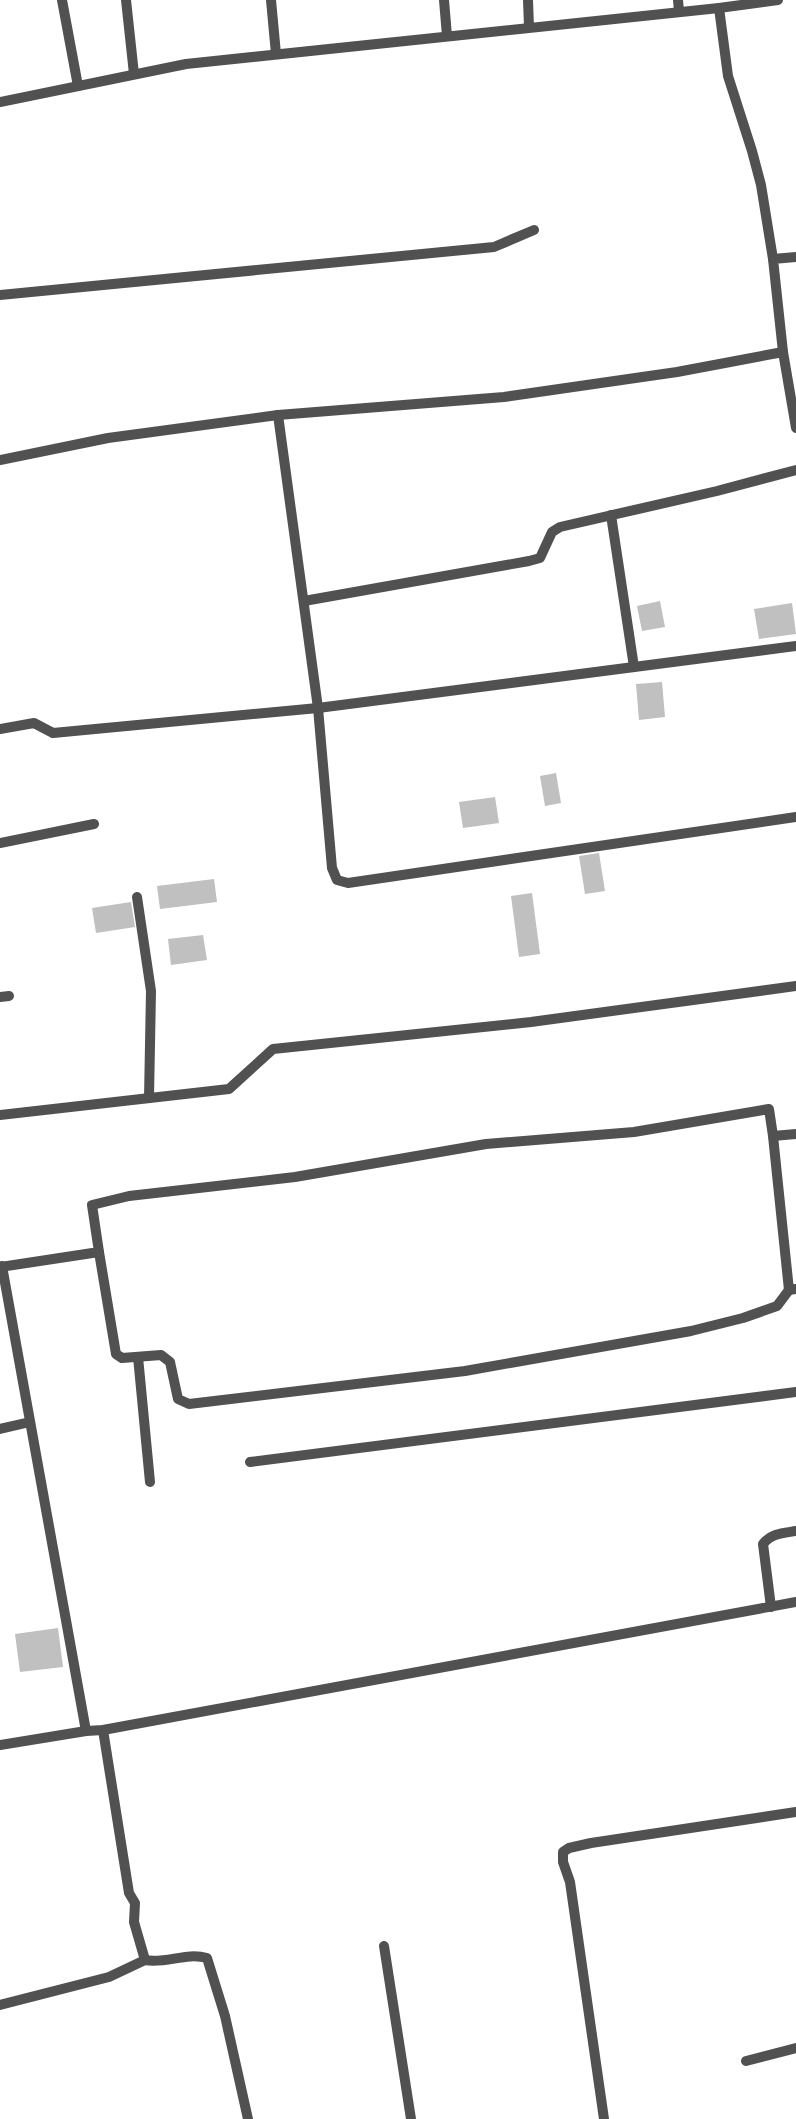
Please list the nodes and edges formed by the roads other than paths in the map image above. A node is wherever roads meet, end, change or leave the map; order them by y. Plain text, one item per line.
1 (62, 0) edge
2 (126, 0) edge
3 (271, 0) edge
4 (444, 0) edge
5 (528, 0) edge
6 (678, 0) edge
7 (778, 0) edge
8 (719, 8) junction
9 (679, 11) junction
10 (529, 27) junction
11 (447, 36) junction
12 (276, 54) junction
13 (134, 74) junction
14 (78, 86) junction
15 (0, 102) edge
16 (534, 230) dead end
17 (796, 257) edge
18 (773, 259) junction
19 (0, 295) edge
20 (783, 352) junction
21 (278, 415) junction
22 (796, 428) edge
23 (0, 460) edge
24 (796, 470) edge
25 (611, 515) junction
26 (304, 601) junction
27 (796, 646) edge
28 (634, 667) junction
29 (318, 708) junction
30 (0, 729) edge
31 (796, 817) edge
32 (94, 824) dead end
33 (0, 843) edge
34 (137, 897) dead end
35 (796, 986) edge
36 (149, 1098) junction
37 (0, 1115) edge
38 (796, 1134) edge
39 (773, 1136) junction
40 (99, 1252) junction
41 (1, 1266) edge
42 (792, 1289) edge
43 (138, 1357) junction
44 (796, 1392) edge
45 (30, 1422) junction
46 (0, 1429) edge
47 (250, 1462) dead end
48 (150, 1482) dead end
49 (796, 1531) edge
50 (796, 1602) edge
51 (771, 1607) junction
52 (103, 1730) junction
53 (86, 1731) junction
54 (0, 1746) edge
55 (796, 1812) edge
56 (384, 1946) dead end
57 (145, 1960) junction
58 (0, 2005) edge
59 (796, 2048) edge
60 (746, 2061) dead end
61 (248, 2119) edge
62 (411, 2119) edge
63 (604, 2119) edge

1 - 14 street
2 - 13 street
3 - 12 street
4 - 11 street
5 - 10 street
6 - 9 street
7 - 8 street
8 - 9 street
8 - 18 street
9 - 10 street
10 - 11 street
11 - 12 street
12 - 13 street
13 - 14 street
14 - 15 street
16 - 19 street
17 - 18 street
18 - 20 street
20 - 21 street
20 - 22 street
21 - 23 street
21 - 26 street
24 - 25 street
25 - 26 street
25 - 28 street
26 - 29 street
27 - 28 street
28 - 29 street
29 - 30 street
29 - 31 street
32 - 33 street
34 - 36 street
35 - 36 street
36 - 37 street
38 - 39 street
39 - 40 street
39 - 42 street
40 - 41 street
40 - 43 street
41 - 45 street
42 - 43 street
43 - 48 street
44 - 47 street
45 - 46 street
45 - 53 street
49 - 51 street
50 - 51 street
51 - 52 street
52 - 53 street
52 - 57 street
53 - 54 street
55 - 63 street
56 - 62 street
57 - 58 street
57 - 61 street
59 - 60 street

